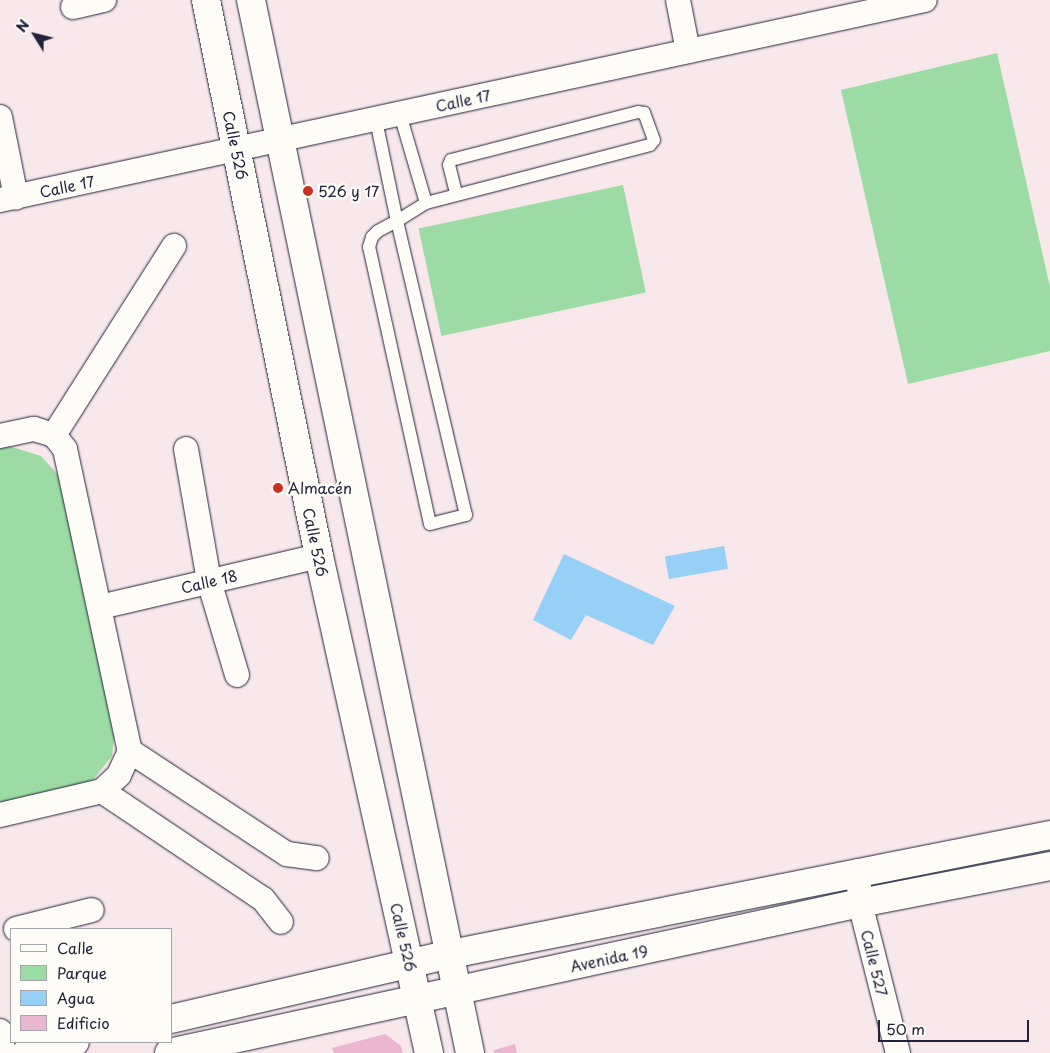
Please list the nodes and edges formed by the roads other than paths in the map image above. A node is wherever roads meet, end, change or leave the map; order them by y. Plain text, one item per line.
1 (104, 0) edge
2 (206, 0) edge
3 (251, 0) edge
4 (678, 0) edge
5 (925, 0) edge
6 (73, 7) dead end
7 (688, 52) junction
8 (400, 114) junction
9 (0, 117) edge
10 (376, 120) junction
11 (282, 140) junction
12 (237, 150) junction
13 (456, 193) junction
14 (8, 198) edge
15 (426, 203) junction
16 (397, 221) junction
17 (174, 246) dead end
18 (54, 435) junction
19 (0, 436) edge
20 (186, 449) dead end
21 (319, 556) junction
22 (209, 581) junction
23 (100, 607) junction
24 (237, 675) dead end
25 (130, 751) junction
26 (102, 791) junction
27 (0, 815) edge
28 (1050, 835) edge
29 (317, 858) dead end
30 (1050, 866) edge
31 (858, 871) junction
32 (860, 902) junction
33 (92, 910) dead end
34 (281, 922) dead end
35 (20, 928) edge
36 (451, 954) junction
37 (411, 964) junction
38 (458, 991) junction
39 (418, 998) junction
40 (172, 1020) edge
41 (0, 1031) edge
42 (70, 1043) edge
43 (218, 1048) edge
44 (4, 1053) edge
45 (26, 1053) edge
46 (169, 1053) edge
47 (430, 1053) edge
48 (470, 1053) edge
49 (898, 1053) edge

1 - 6 street
2 - 12 main road, Calle 526
3 - 11 main road
4 - 7 street
5 - 7 street, Calle 17
7 - 8 street, Calle 17
8 - 10 street, Calle 17
8 - 15 lane
9 - 14 street
10 - 11 street, Calle 17
10 - 16 lane
11 - 12 street, Calle 17
11 - 36 main road
12 - 14 street, Calle 17
12 - 21 main road, Calle 526
13 - 13 lane
13 - 15 lane
15 - 16 lane
16 - 16 lane
17 - 18 street
18 - 19 street
18 - 23 street
20 - 22 street
21 - 22 street, Calle 18
21 - 37 main road, Calle 526
22 - 23 street, Calle 18
22 - 24 street
23 - 25 street
25 - 26 street
25 - 29 street
26 - 27 street
26 - 34 street
28 - 31 main road
30 - 32 main road, Avenida 19
31 - 32 street, Calle 527
31 - 36 main road
32 - 38 main road, Avenida 19
32 - 49 street, Calle 527
33 - 35 street
36 - 37 main road
36 - 38 main road
37 - 39 main road, Calle 526
37 - 40 main road
38 - 39 main road, Avenida 19
38 - 48 main road
39 - 43 main road, Avenida 19
39 - 47 main road, Calle 526
41 - 44 street
42 - 45 main road
43 - 46 main road, Avenida 19

